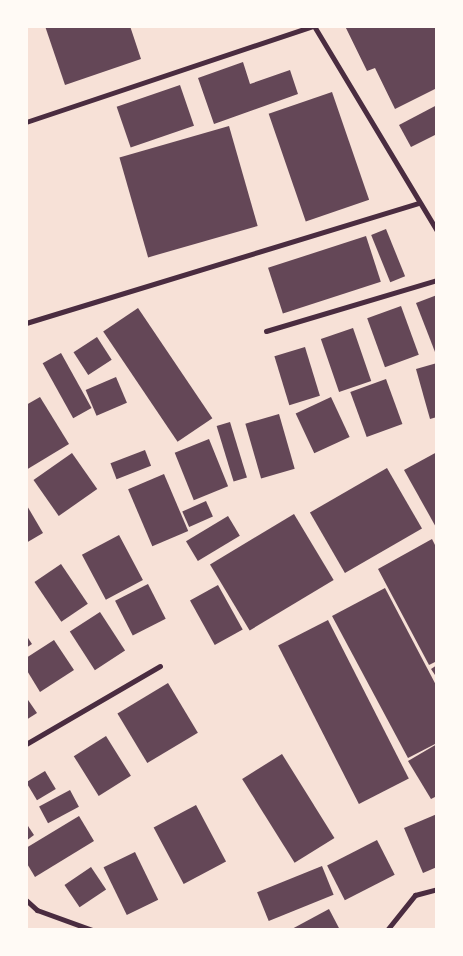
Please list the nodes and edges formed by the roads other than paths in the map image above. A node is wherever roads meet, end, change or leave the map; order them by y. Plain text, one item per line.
1 (313, 26) edge
2 (26, 122) edge
3 (418, 203) junction
4 (437, 231) edge
5 (437, 280) edge
6 (26, 323) edge
7 (266, 331) dead end
8 (160, 666) dead end
9 (26, 744) edge
10 (437, 889) edge
11 (26, 900) edge
12 (92, 930) edge
13 (387, 930) edge

1 - 2 street
1 - 3 street
3 - 4 street
3 - 6 street
5 - 7 street
8 - 9 street
10 - 13 street
11 - 12 street

